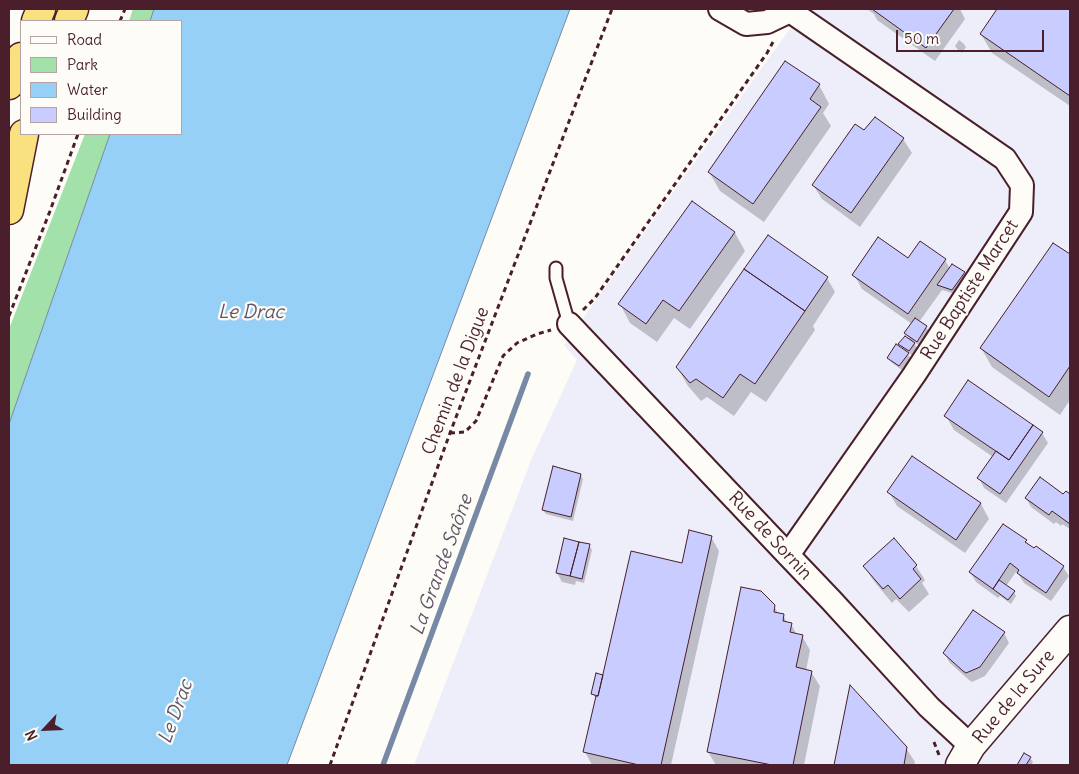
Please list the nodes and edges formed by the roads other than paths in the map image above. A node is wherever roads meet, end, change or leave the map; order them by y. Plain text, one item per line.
1 (720, 9) edge
2 (791, 10) edge
3 (20, 59) edge
4 (9, 85) edge
5 (23, 135) edge
6 (23, 135) edge
7 (9, 163) edge
8 (9, 210) edge
9 (556, 268) dead end
10 (570, 324) joint
11 (788, 555) junction
12 (1070, 630) edge
13 (966, 756) edge

1 - 2 street
2 - 11 street, Rue Baptiste Marcet
3 - 4 highway
5 - 7 highway
6 - 8 highway
9 - 10 lane
10 - 11 street, Rue de Sornin
11 - 13 street, Rue de Sornin
12 - 13 street, Rue de la Sure

